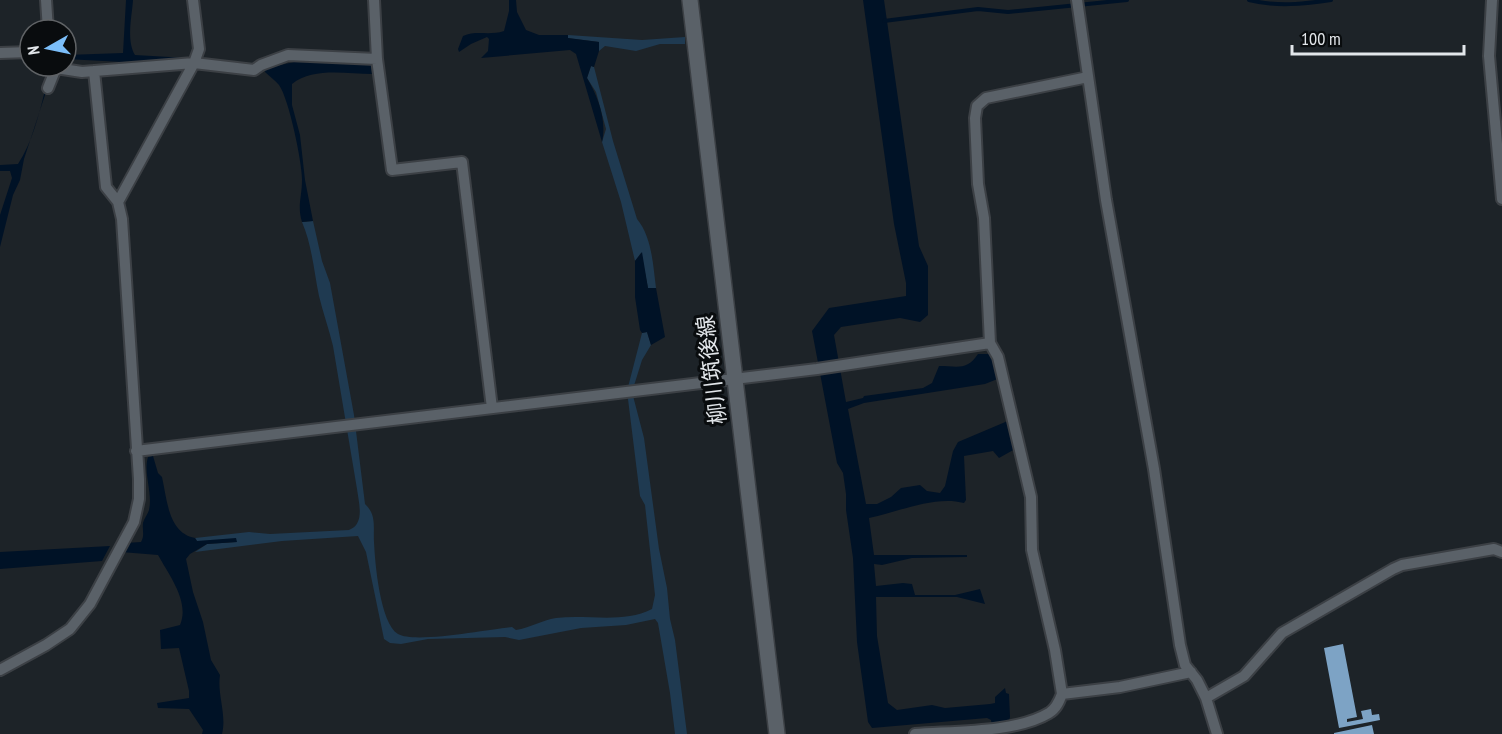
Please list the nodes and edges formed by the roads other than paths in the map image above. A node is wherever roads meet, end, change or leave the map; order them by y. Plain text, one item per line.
1 (46, 0) edge
2 (193, 0) edge
3 (374, 0) edge
4 (690, 0) edge
5 (1077, 0) edge
6 (1492, 0) edge
7 (47, 18) edge
8 (18, 52) edge
9 (0, 53) edge
10 (377, 59) junction
11 (194, 63) junction
12 (78, 71) edge
13 (94, 71) junction
14 (1088, 77) junction
15 (51, 78) edge
16 (48, 88) dead end
17 (1502, 199) edge
18 (118, 201) junction
19 (990, 343) junction
20 (735, 379) junction
21 (492, 408) junction
22 (136, 451) junction
23 (1502, 552) edge
24 (0, 670) edge
25 (1194, 676) junction
26 (1062, 694) junction
27 (1205, 696) junction
28 (777, 734) edge
29 (915, 734) edge
30 (1217, 734) edge

1 - 7 street
2 - 11 street
3 - 10 street
4 - 20 main road, 柳川筑後線
5 - 14 street
6 - 17 street
8 - 9 street
10 - 11 street
10 - 21 street
11 - 13 street
11 - 18 street
12 - 13 street
13 - 18 street
14 - 19 street
14 - 25 street
15 - 16 street
18 - 22 street
19 - 20 street
19 - 26 street
20 - 21 street
20 - 28 main road, 柳川筑後線
21 - 22 street
22 - 24 street
23 - 27 street
25 - 26 street
25 - 27 street
26 - 29 street
27 - 30 street

